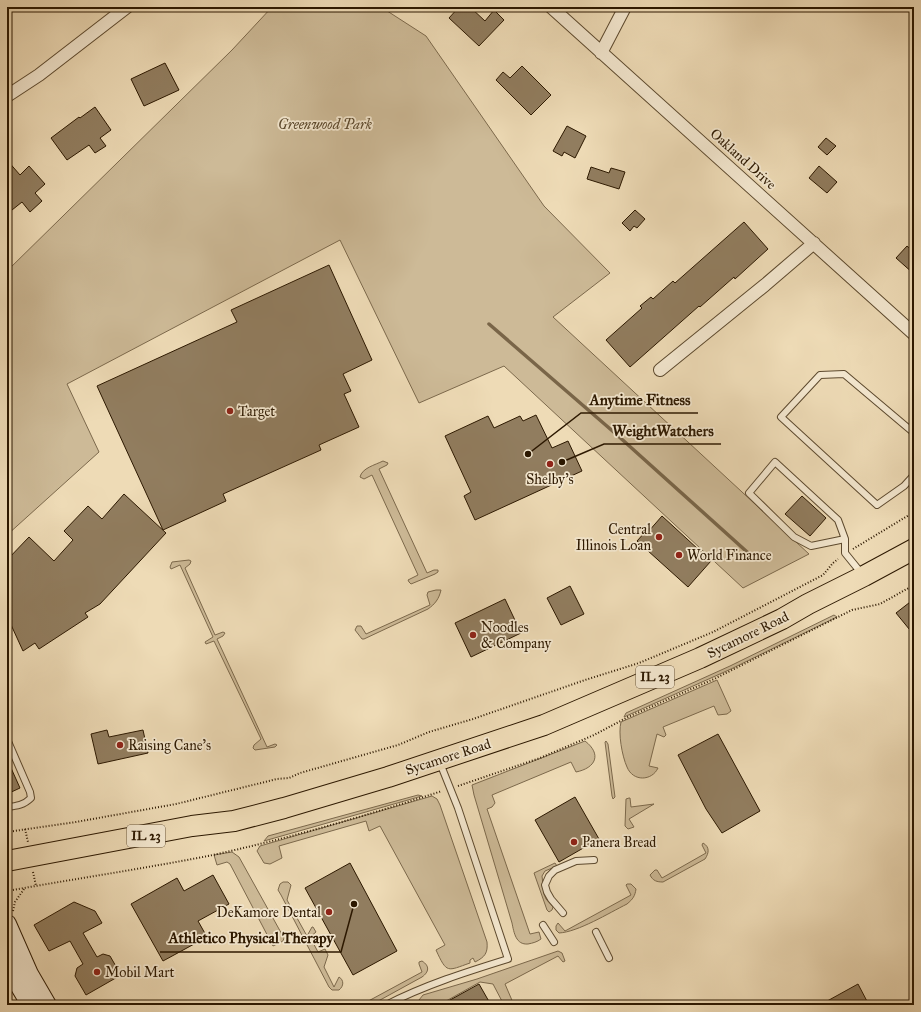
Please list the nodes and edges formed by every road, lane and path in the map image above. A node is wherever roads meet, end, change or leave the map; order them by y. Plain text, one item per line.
1 (127, 7) edge
2 (551, 7) edge
3 (625, 7) edge
4 (601, 53) junction
5 (7, 96) edge
6 (814, 243) junction
7 (914, 334) edge
8 (660, 370) dead end
9 (914, 433) edge
10 (914, 475) edge
11 (914, 512) edge
12 (845, 539) junction
13 (846, 553) junction
14 (911, 553) edge
15 (864, 576) junction
16 (7, 739) edge
17 (438, 761) junction
18 (7, 807) edge
19 (7, 832) edge
20 (594, 860) dead end
21 (7, 861) edge
22 (563, 913) dead end
23 (7, 924) edge
24 (543, 925) dead end
25 (596, 932) dead end
26 (554, 942) dead end
27 (609, 958) dead end
28 (7, 965) edge
29 (31, 1005) edge
30 (47, 1005) edge
31 (386, 1005) edge

1 - 5 street
2 - 4 street, Oakland Drive
3 - 4 street
4 - 6 street, Oakland Drive
6 - 7 street, Oakland Drive
6 - 8 street
9 - 10 lane
11 - 13 path
12 - 12 lane
12 - 13 lane
13 - 15 lane
13 - 19 path
14 - 15 main road, IL 23
15 - 17 main road, Sycamore Road / IL 23
16 - 18 lane
17 - 21 main road, Sycamore Road / IL 23
17 - 31 lane
20 - 22 lane
23 - 30 main road
24 - 26 lane
25 - 27 lane
28 - 29 main road

